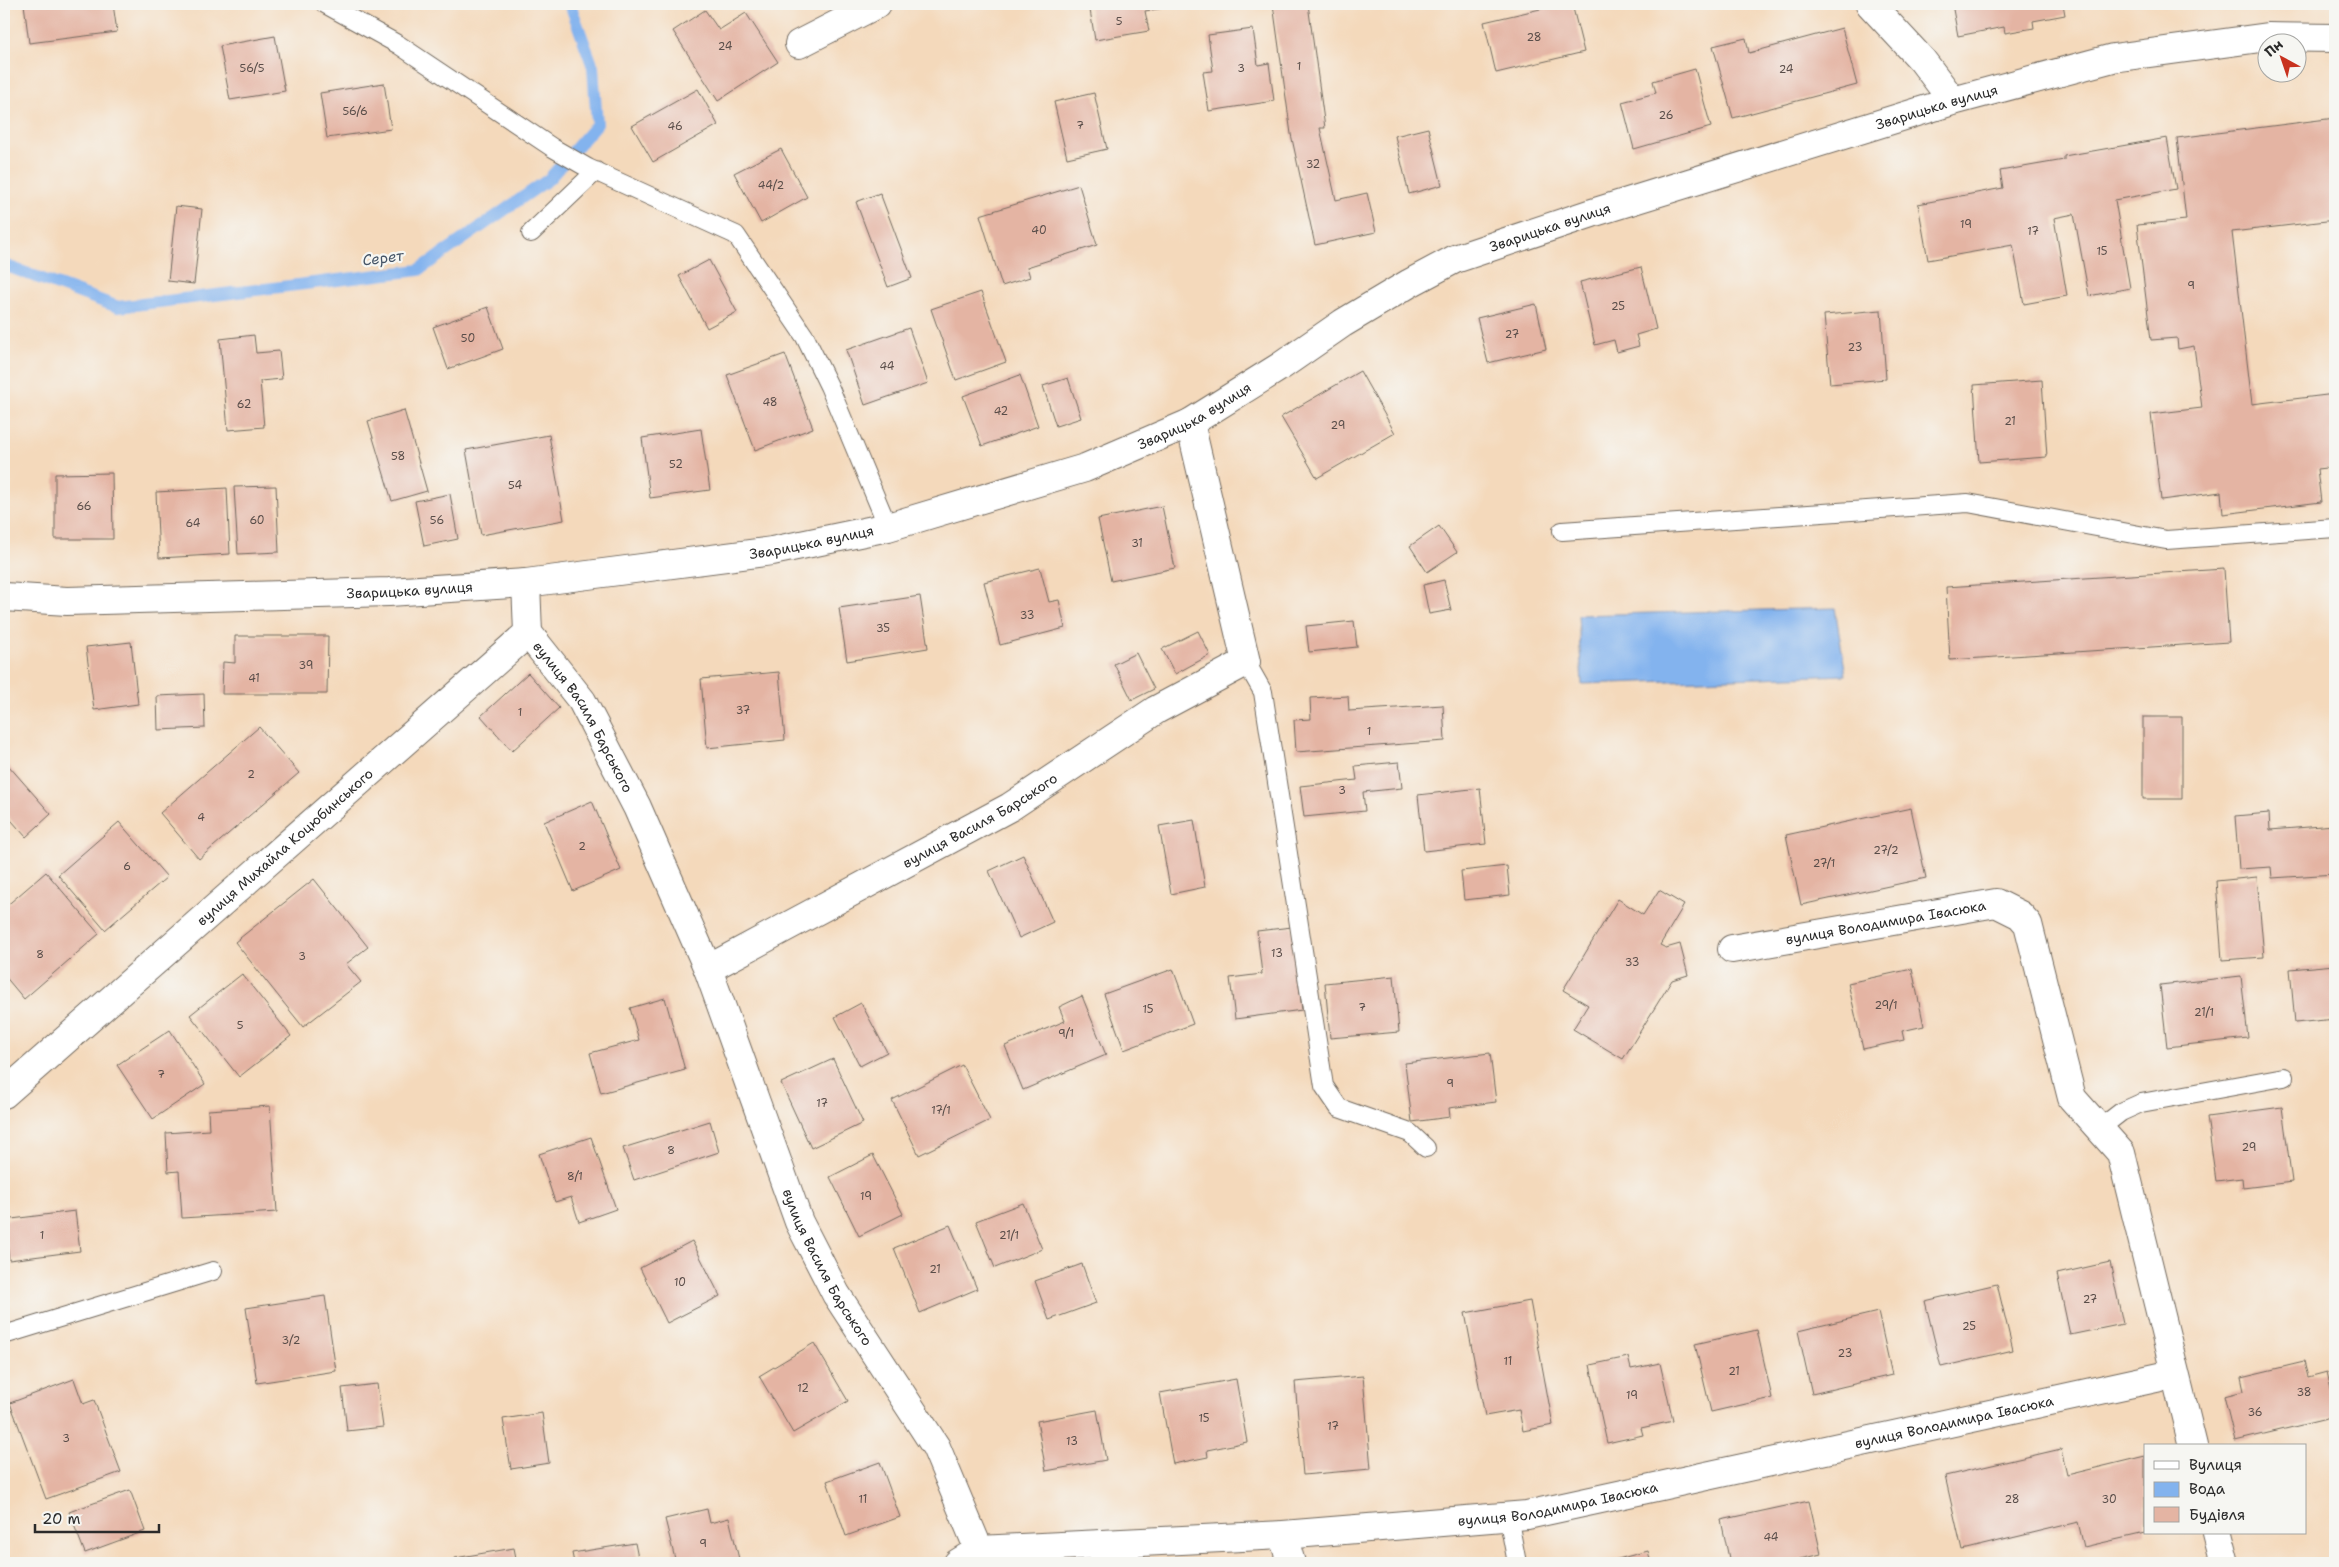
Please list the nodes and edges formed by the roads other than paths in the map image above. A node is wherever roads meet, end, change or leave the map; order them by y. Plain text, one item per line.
1 (325, 4) edge
2 (877, 4) edge
3 (1870, 4) edge
4 (2335, 38) edge
5 (799, 44) dead end
6 (1953, 101) junction
7 (592, 170) junction
8 (530, 233) dead end
9 (1190, 423) junction
10 (888, 527) junction
11 (2335, 528) edge
12 (1562, 531) dead end
13 (526, 583) junction
14 (4, 597) edge
15 (528, 633) junction
16 (1246, 662) junction
17 (1732, 949) dead end
18 (708, 969) junction
19 (2284, 1078) dead end
20 (4, 1094) edge
21 (2099, 1129) junction
22 (1426, 1148) dead end
23 (213, 1271) dead end
24 (4, 1335) edge
25 (2174, 1374) junction
26 (2192, 1444) edge
27 (1508, 1516) junction
28 (2217, 1534) edge
29 (1283, 1535) junction
30 (968, 1556) edge
31 (1290, 1563) edge
32 (1517, 1563) edge
33 (2222, 1563) edge

1 - 7 lane
2 - 5 street
3 - 6 street
4 - 6 street, Зварицька вулиця
6 - 9 street, Зварицька вулиця
7 - 8 lane
7 - 10 lane
9 - 10 street, Зварицька вулиця
9 - 16 street
10 - 13 street, Зварицька вулиця
11 - 12 lane
13 - 14 street, Зварицька вулиця
13 - 15 street
15 - 18 street, вулиця Василя Барського
15 - 20 street, вулиця Михайла Коцюбинського
16 - 18 street, вулиця Василя Барського
16 - 22 lane
17 - 21 street, вулиця Володимира Івасюка
18 - 30 street, вулиця Василя Барського
19 - 21 lane
21 - 25 street, вулиця Володимира Івасюка
23 - 24 lane
25 - 26 street
25 - 27 street, вулиця Володимира Івасюка
27 - 29 street, вулиця Володимира Івасюка
27 - 32 lane
28 - 33 street
29 - 30 street, вулиця Володимира Івасюка
29 - 31 street

